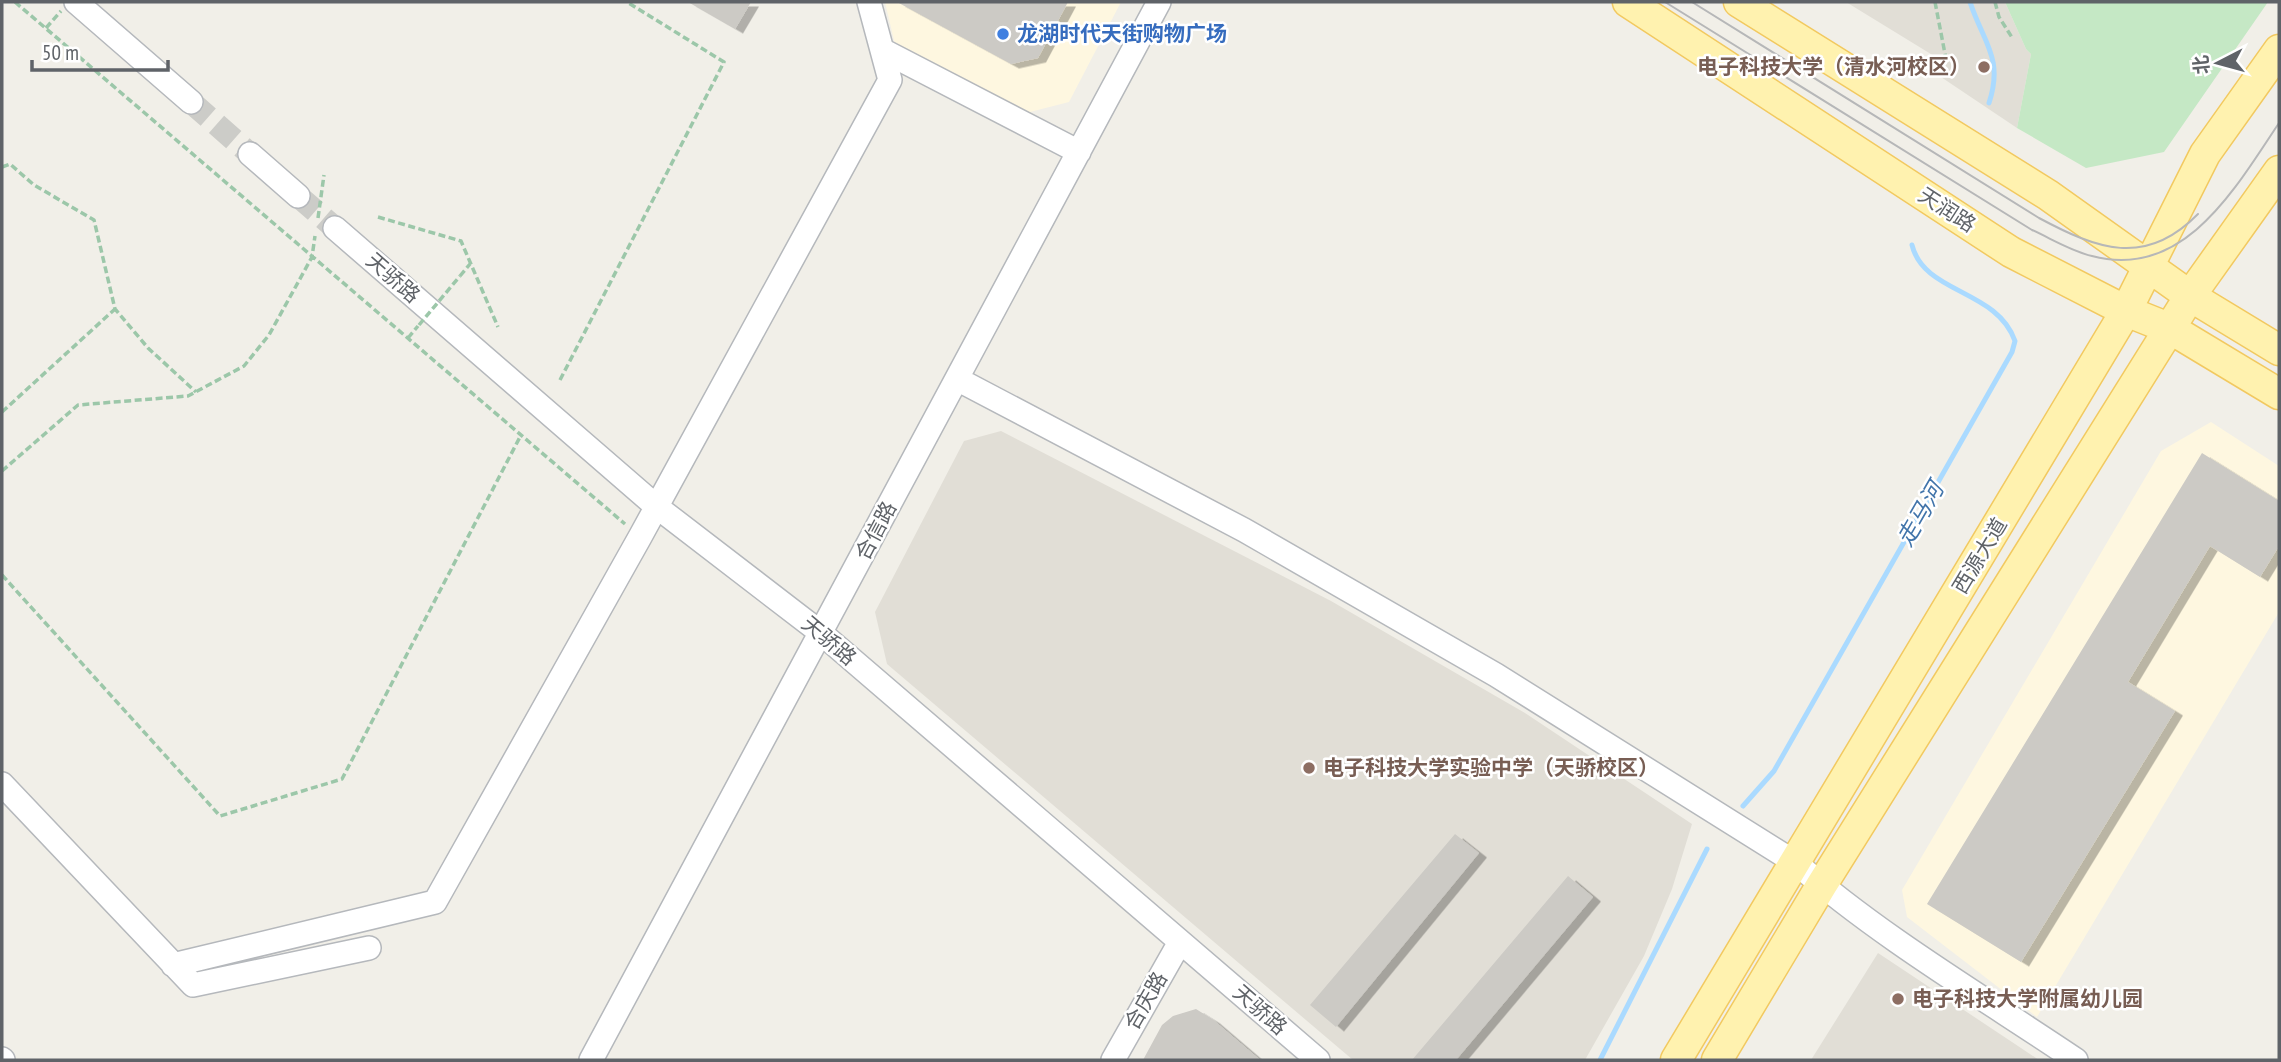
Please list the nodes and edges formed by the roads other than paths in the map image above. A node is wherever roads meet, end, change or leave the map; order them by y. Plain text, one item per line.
1 (869, 2) edge
2 (1159, 2) edge
3 (1628, 2) edge
4 (1739, 2) edge
5 (69, 6) edge
6 (2279, 50) edge
7 (884, 51) junction
8 (191, 102) tunnel mouth
9 (1079, 152) junction
10 (250, 153) tunnel mouth
11 (2279, 171) edge
12 (298, 196) tunnel mouth
13 (335, 228) tunnel mouth
14 (2148, 267) junction
15 (2190, 296) junction
16 (2126, 311) junction
17 (2171, 329) junction
18 (2279, 350) edge
19 (957, 379) junction
20 (2279, 394) edge
21 (657, 506) junction
22 (821, 634) junction
23 (2, 784) edge
24 (1796, 863) junction
25 (1821, 886) junction
26 (1180, 942) junction
27 (369, 947) dead end
28 (173, 965) junction
29 (591, 1060) edge
30 (1113, 1060) edge
31 (1318, 1060) edge
32 (1676, 1060) edge
33 (1717, 1060) edge
34 (2076, 1060) edge

1 - 7 street
2 - 9 street, 合信路
3 - 16 main road, 天润路
4 - 14 main road
5 - 8 street
6 - 14 main road, 西源大道
7 - 9 street
7 - 21 street
9 - 19 street, 合信路
10 - 12 street
11 - 15 main road, 西源大道
13 - 21 street, 天骄路
14 - 15 main road
14 - 16 main road, 西源大道
15 - 17 main road, 西源大道
15 - 18 main road
16 - 17 main road, 天润路
16 - 24 main road, 西源大道
17 - 20 main road, 天润路
17 - 25 main road, 西源大道
19 - 22 street, 合信路
19 - 24 street
21 - 22 street, 天骄路
21 - 28 street
22 - 26 street, 天骄路
22 - 29 street, 合信路
23 - 28 street
24 - 25 street
24 - 32 main road, 西源大道
25 - 33 main road, 西源大道
25 - 34 street
26 - 30 street, 合庆路
26 - 31 street, 天骄路
27 - 28 street

